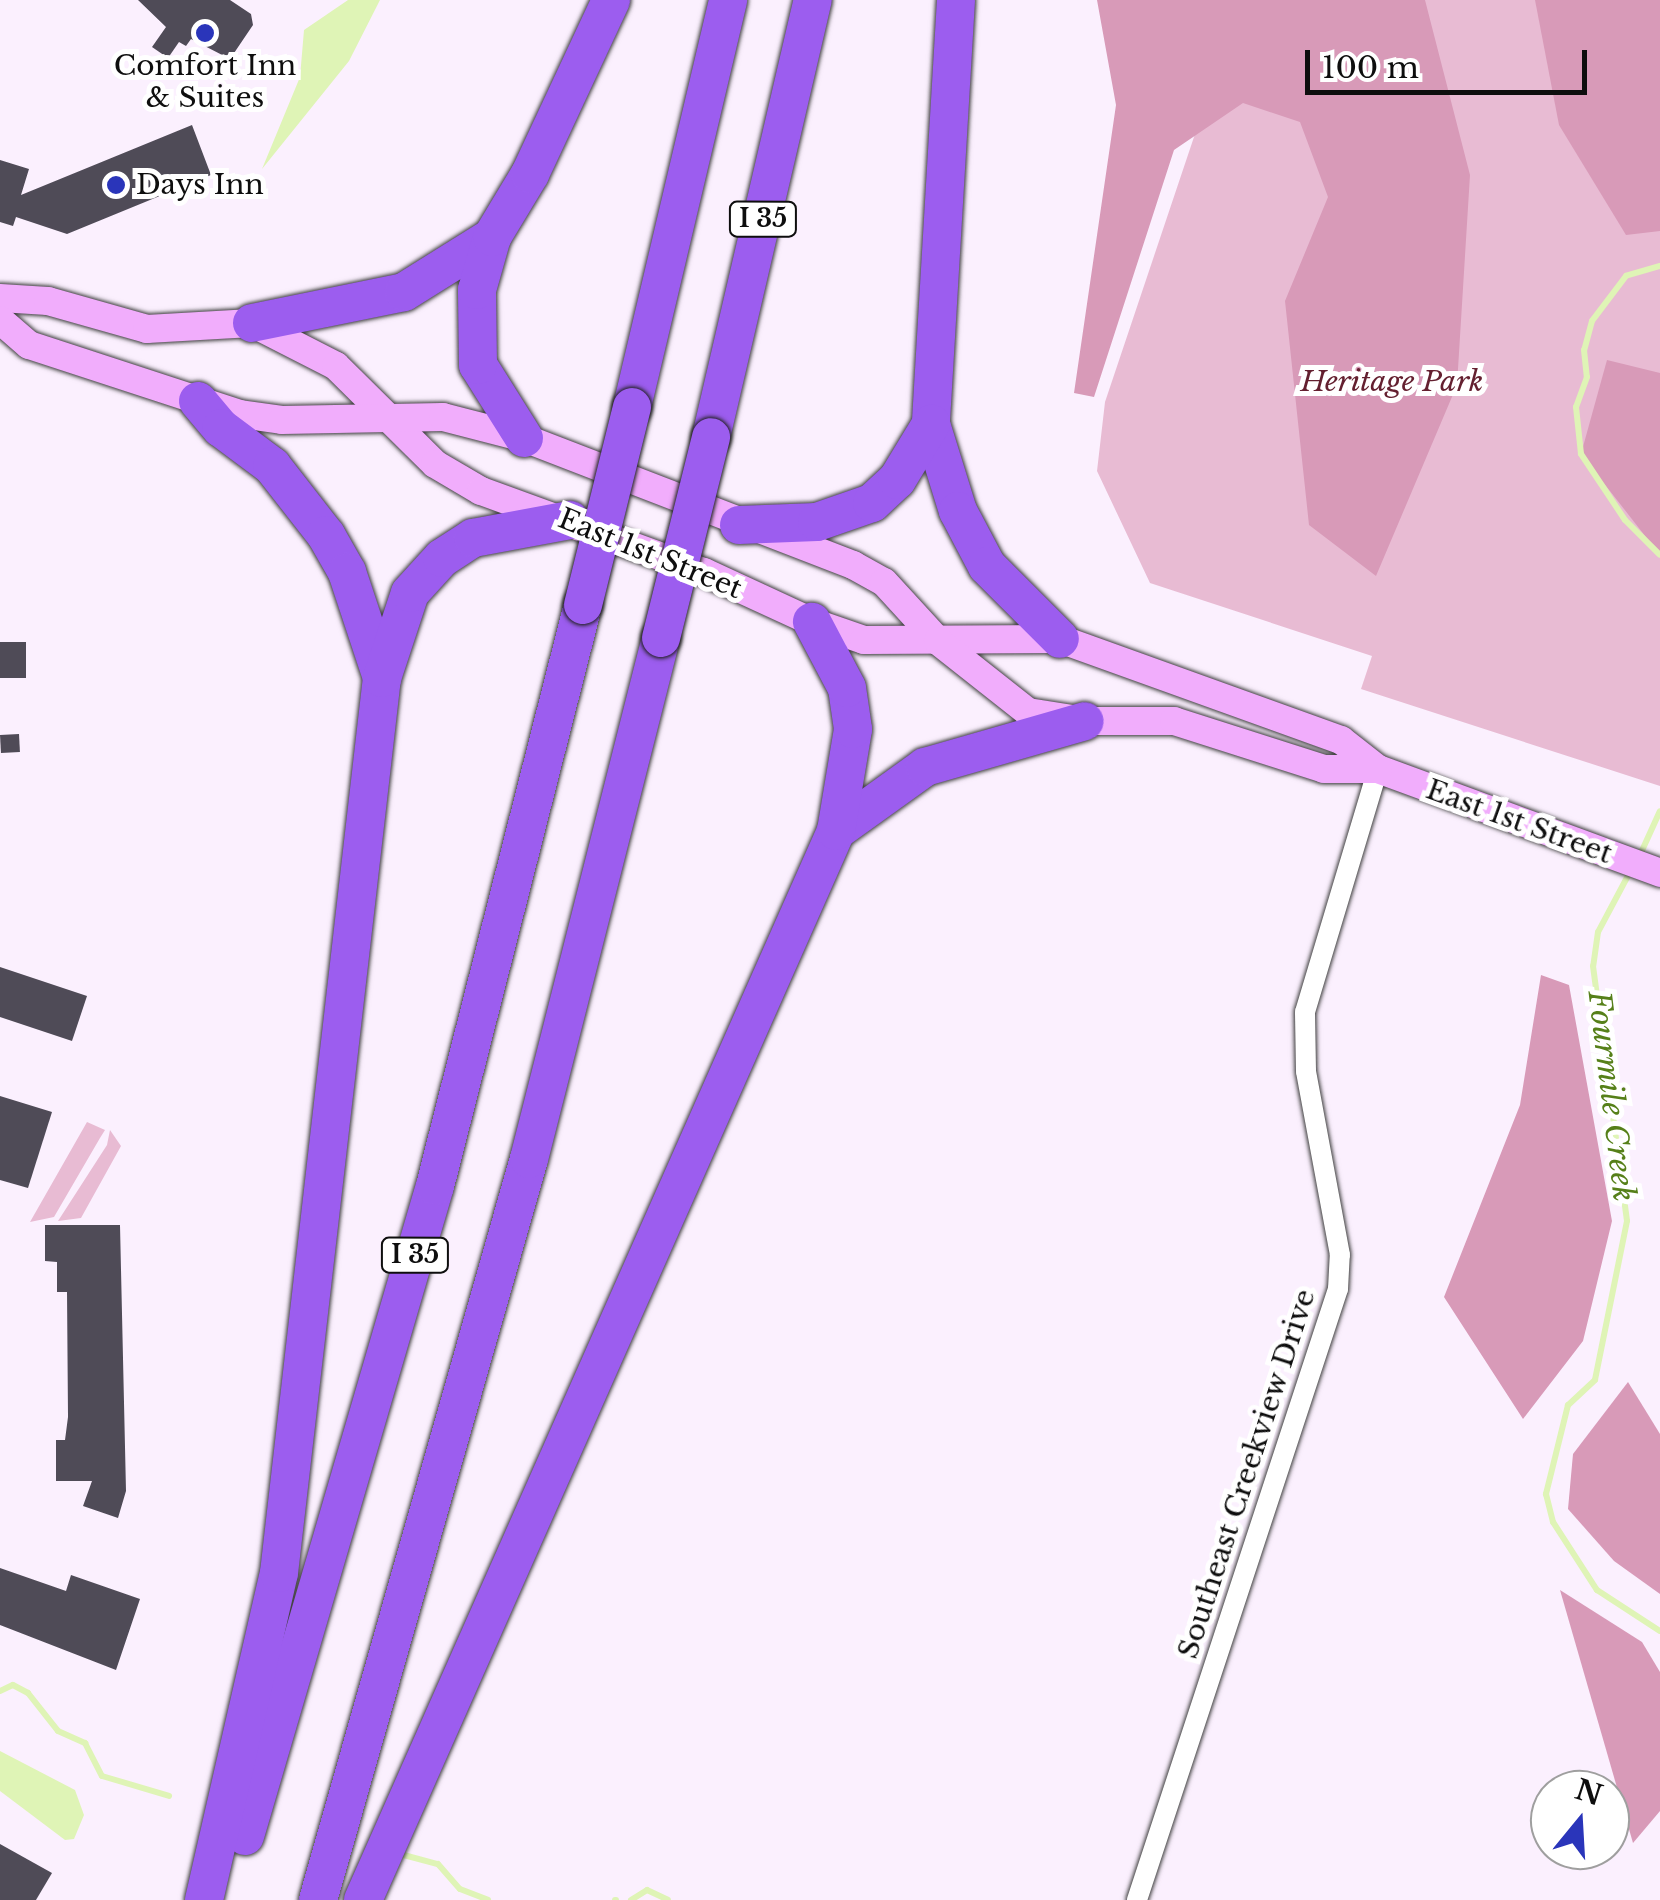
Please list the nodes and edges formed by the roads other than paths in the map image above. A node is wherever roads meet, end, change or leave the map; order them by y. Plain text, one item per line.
1 (611, 0) edge
2 (728, 0) edge
3 (812, 0) edge
4 (956, 0) edge
5 (492, 237) junction
6 (0, 298) edge
7 (0, 320) edge
8 (252, 323) junction
9 (198, 400) junction
10 (385, 414) junction
11 (931, 424) junction
12 (524, 438) junction
13 (570, 520) junction
14 (739, 525) junction
15 (812, 622) junction
16 (1060, 639) junction
17 (938, 640) junction
18 (382, 678) junction
19 (1084, 721) junction
20 (1378, 769) junction
21 (836, 831) junction
22 (1660, 872) edge
23 (204, 1900) edge
24 (226, 1900) edge
25 (318, 1900) edge
26 (363, 1900) edge
27 (1137, 1900) edge

1 - 5 highway
2 - 24 highway, I 35, bridge
3 - 25 highway, I 35, bridge
4 - 11 highway
5 - 8 highway
5 - 12 highway
6 - 8 main road
7 - 9 main road, East 1st Street
8 - 10 main road, East 1st Street
9 - 10 main road, East 1st Street
9 - 18 highway
10 - 12 main road, East 1st Street
10 - 13 main road, East 1st Street
11 - 14 highway
11 - 16 highway
12 - 14 main road, East 1st Street
13 - 15 main road, East 1st Street
13 - 18 highway
14 - 17 main road, East 1st Street
15 - 17 main road, East 1st Street
15 - 21 highway
16 - 17 main road, East 1st Street
16 - 20 main road, East 1st Street
17 - 19 main road, East 1st Street
18 - 23 highway
19 - 20 main road, East 1st Street
19 - 21 highway
20 - 22 main road, East 1st Street
20 - 27 street, Southeast Creekview Drive
21 - 26 highway

